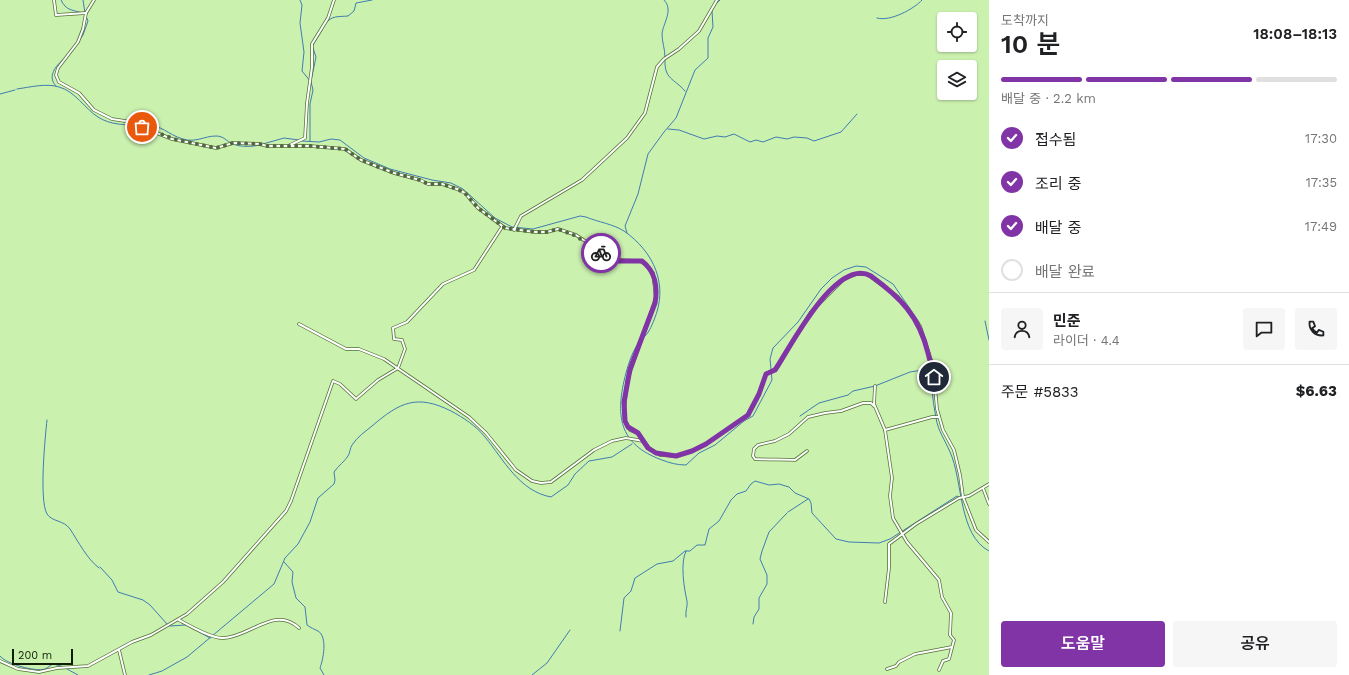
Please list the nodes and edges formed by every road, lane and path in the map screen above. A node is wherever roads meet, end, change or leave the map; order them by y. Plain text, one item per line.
1 (54, 0) edge
2 (94, 0) edge
3 (334, 0) edge
4 (717, 0) edge
5 (86, 13) junction
6 (289, 146) junction
7 (502, 227) junction
8 (514, 230) junction
9 (299, 324) dead end
10 (398, 368) junction
11 (875, 386) dead end
12 (874, 406) junction
13 (939, 417) junction
14 (885, 430) junction
15 (643, 441) junction
16 (807, 451) dead end
17 (989, 484) edge
18 (983, 488) junction
19 (963, 497) junction
20 (989, 504) edge
21 (902, 534) junction
22 (989, 542) edge
23 (885, 602) dead end
24 (179, 619) junction
25 (299, 628) dead end
26 (952, 647) junction
27 (119, 650) junction
28 (0, 660) edge
29 (887, 669) dead end
30 (939, 670) dead end
31 (125, 675) edge

1 - 5 street
2 - 5 street
3 - 6 street
4 - 8 street
5 - 6 street
6 - 7 street
7 - 8 street
7 - 10 street
8 - 15 street
9 - 10 street
10 - 15 street
10 - 24 street
11 - 12 street
12 - 14 street
12 - 16 street
13 - 14 street
13 - 15 street
13 - 19 street
14 - 21 street
17 - 18 street
18 - 19 street
18 - 20 street
19 - 21 street
19 - 22 street
21 - 23 street
21 - 26 street
24 - 25 street
24 - 27 street
26 - 29 street
26 - 30 street
27 - 28 street
27 - 31 street

